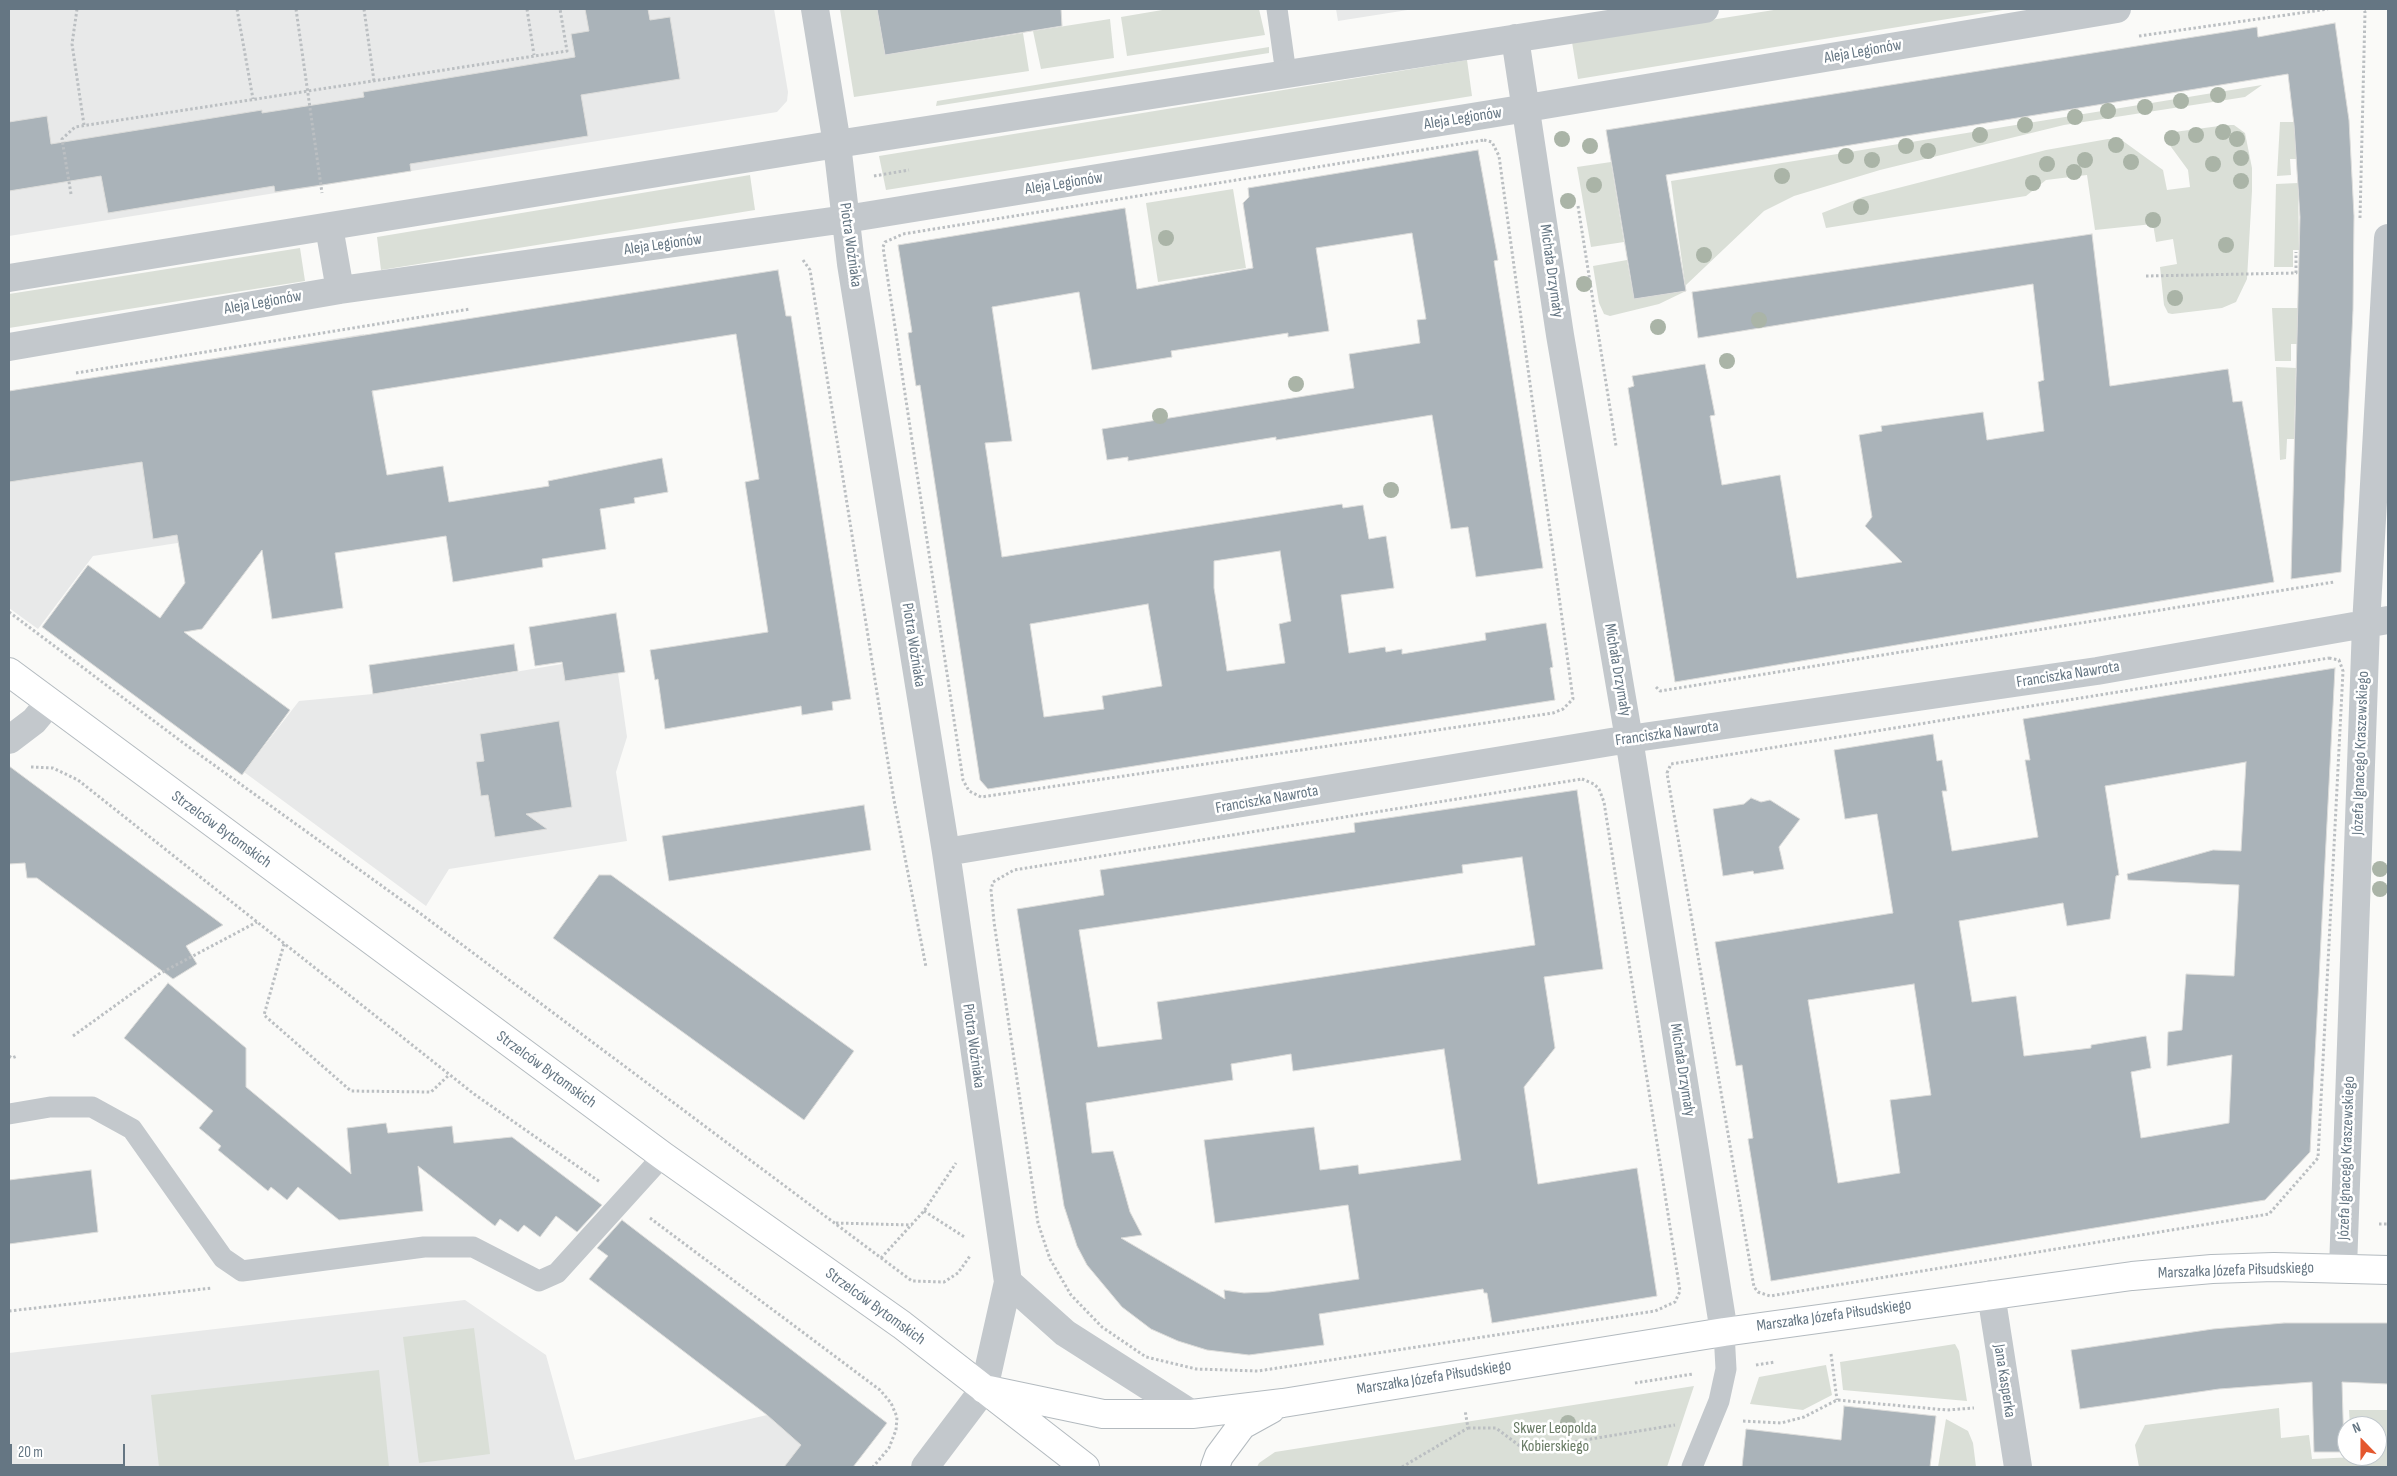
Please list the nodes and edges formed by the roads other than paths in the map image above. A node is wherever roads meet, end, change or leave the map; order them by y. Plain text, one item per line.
1 (816, 9) edge
2 (1277, 9) edge
3 (1705, 9) edge
4 (2117, 9) edge
5 (1515, 38) junction
6 (1286, 74) junction
7 (1527, 108) junction
8 (837, 144) junction
9 (846, 219) junction
10 (329, 227) junction
11 (2388, 238) edge
12 (9, 278) edge
13 (340, 290) junction
14 (9, 346) edge
15 (2377, 623) edge
16 (9, 672) edge
17 (50, 703) junction
18 (1629, 739) junction
19 (9, 740) edge
20 (946, 852) junction
21 (9, 1114) edge
22 (663, 1156) junction
23 (2343, 1268) junction
24 (2388, 1270) edge
25 (1008, 1282) junction
26 (1991, 1294) junction
27 (1724, 1332) junction
28 (984, 1389) junction
29 (1284, 1403) junction
30 (1192, 1414) junction
31 (925, 1467) edge
32 (1085, 1467) edge
33 (1215, 1467) edge
34 (1692, 1467) edge
35 (2018, 1467) edge

1 - 8 street, Piotra Woźniaka
2 - 6 lane
3 - 5 street
4 - 7 street, Aleja Legionów
5 - 6 street
5 - 7 street, Michała Drzymały
6 - 8 street
7 - 9 street, Aleja Legionów
7 - 18 street, Michała Drzymały
8 - 9 street, Piotra Woźniaka
8 - 10 street
9 - 13 street, Aleja Legionów
9 - 20 street, Piotra Woźniaka
10 - 12 street
10 - 13 street
11 - 15 street, Józefa Ignacego Kraszewskiego
13 - 14 street, Aleja Legionów
15 - 18 street, Franciszka Nawrota
15 - 23 street, Józefa Ignacego Kraszewskiego
16 - 17 street, Strzelców Bytomskich
17 - 19 street
17 - 22 street, Strzelców Bytomskich
18 - 20 street, Franciszka Nawrota
18 - 27 street, Michała Drzymały
20 - 25 street, Piotra Woźniaka
21 - 22 lane
22 - 28 street, Strzelców Bytomskich
23 - 24 street, Marszałka Józefa Piłsudskiego
23 - 26 street, Marszałka Józefa Piłsudskiego
25 - 28 street, Piotra Woźniaka
25 - 30 street
26 - 27 street, Marszałka Józefa Piłsudskiego
26 - 35 street, Jana Kasperka
27 - 29 street, Marszałka Józefa Piłsudskiego
27 - 34 lane
28 - 30 street, Marszałka Józefa Piłsudskiego
28 - 31 street
28 - 32 street, Strzelców Bytomskich
29 - 30 street, Marszałka Józefa Piłsudskiego
29 - 33 street, Marszałka Józefa Piłsudskiego

